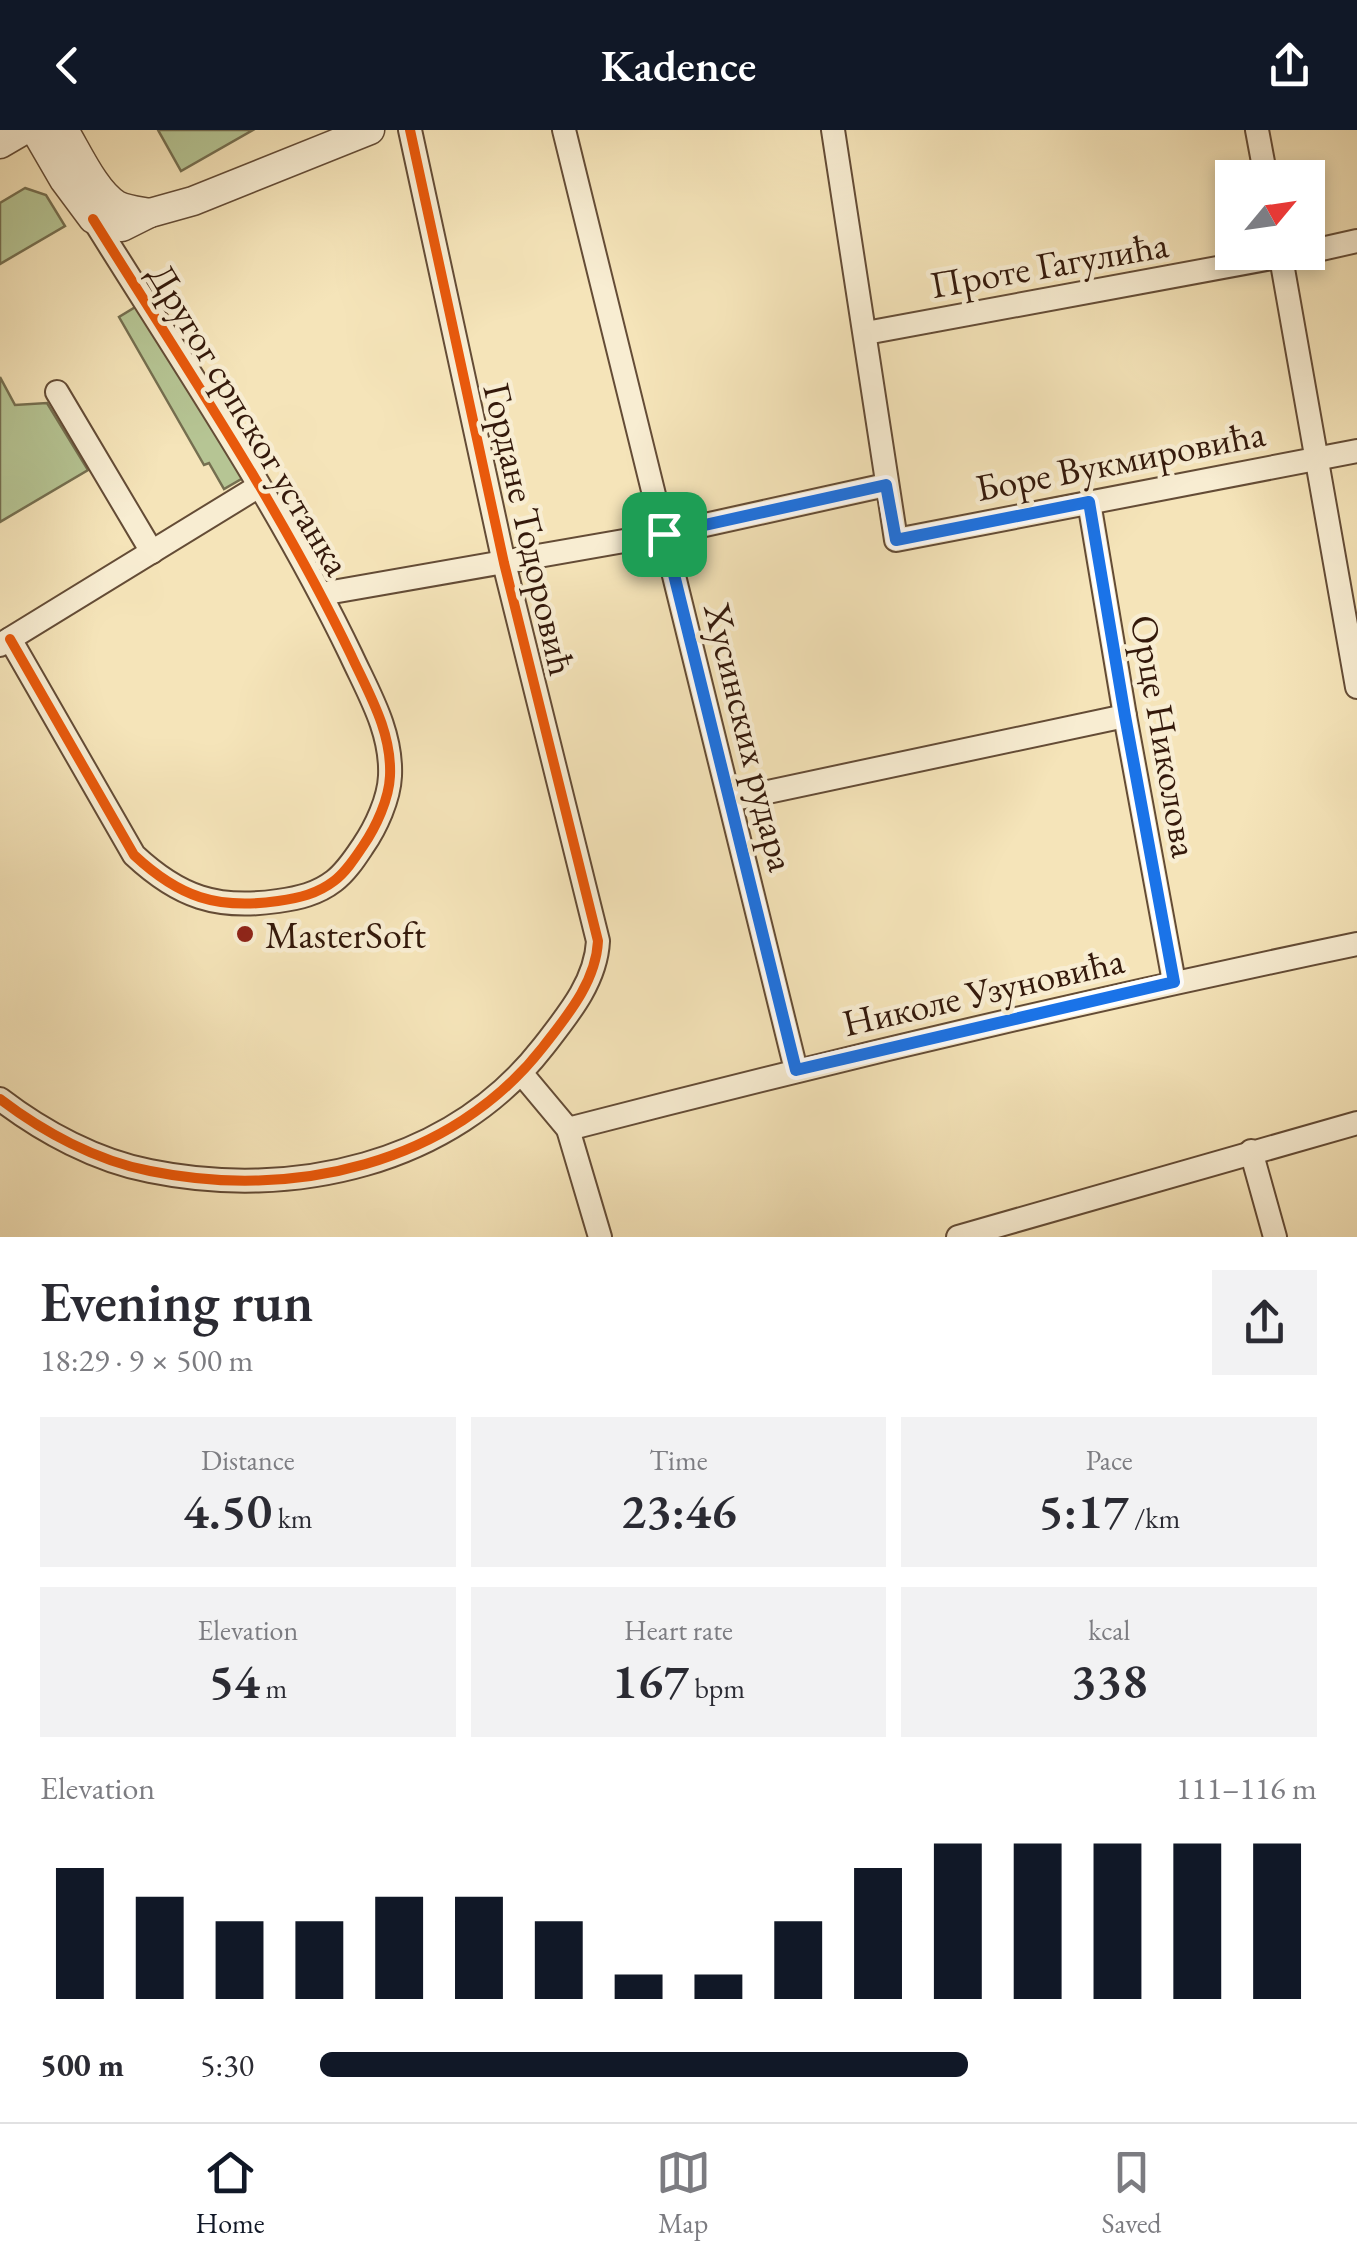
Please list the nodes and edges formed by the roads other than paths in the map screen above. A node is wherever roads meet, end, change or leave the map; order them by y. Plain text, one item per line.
1 (370, 130) edge
2 (410, 130) edge
3 (564, 130) edge
4 (834, 130) edge
5 (1257, 130) edge
6 (42, 134) edge
7 (0, 144) edge
8 (1263, 160) edge
9 (150, 213) junction
10 (93, 219) junction
11 (1357, 241) edge
12 (1325, 248) edge
13 (1215, 268) edge
14 (1295, 270) edge
15 (866, 333) junction
16 (57, 392) dead end
17 (1357, 451) edge
18 (1316, 457) junction
19 (886, 485) junction
20 (260, 486) junction
21 (1089, 502) junction
22 (664, 534) junction
23 (152, 552) junction
24 (504, 563) junction
25 (321, 594) junction
26 (5, 642) edge
27 (1357, 683) edge
28 (1125, 716) junction
29 (730, 800) junction
30 (1357, 944) edge
31 (1174, 982) junction
32 (796, 1070) junction
33 (522, 1074) junction
34 (0, 1099) edge
35 (1357, 1123) edge
36 (568, 1129) junction
37 (1251, 1152) junction
38 (600, 1237) edge
39 (958, 1237) edge
40 (1275, 1237) edge

1 - 9 street
2 - 24 street, Гордане Тодоровић
3 - 22 street, Хусинских рудара
4 - 15 street
5 - 8 street
6 - 7 street
6 - 9 street
6 - 10 street
9 - 10 street
10 - 20 street, Другог српског устанка
11 - 12 street, Проте Гагулића
13 - 15 street, Проте Гагулића
14 - 18 street
15 - 19 street
16 - 23 street
17 - 18 street, Боре Вукмировића
18 - 21 street, Боре Вукмировића
18 - 27 street
19 - 21 street, Боре Вукмировића
19 - 22 street
20 - 23 street
20 - 25 street, Другог српског устанка
21 - 28 street, Орце Николова
22 - 24 street
22 - 29 street, Хусинских рудара
23 - 26 street
24 - 25 street
24 - 33 street, Гордане Тодоровић
25 - 26 street, Другог српског устанка
28 - 29 street
28 - 31 street, Орце Николова
29 - 32 street, Хусинских рудара
30 - 31 street, Николе Узуновића
31 - 32 street, Николе Узуновића
32 - 36 street, Николе Узуновића
33 - 34 street
33 - 36 street
35 - 37 street
36 - 38 street
37 - 39 street
37 - 40 street

